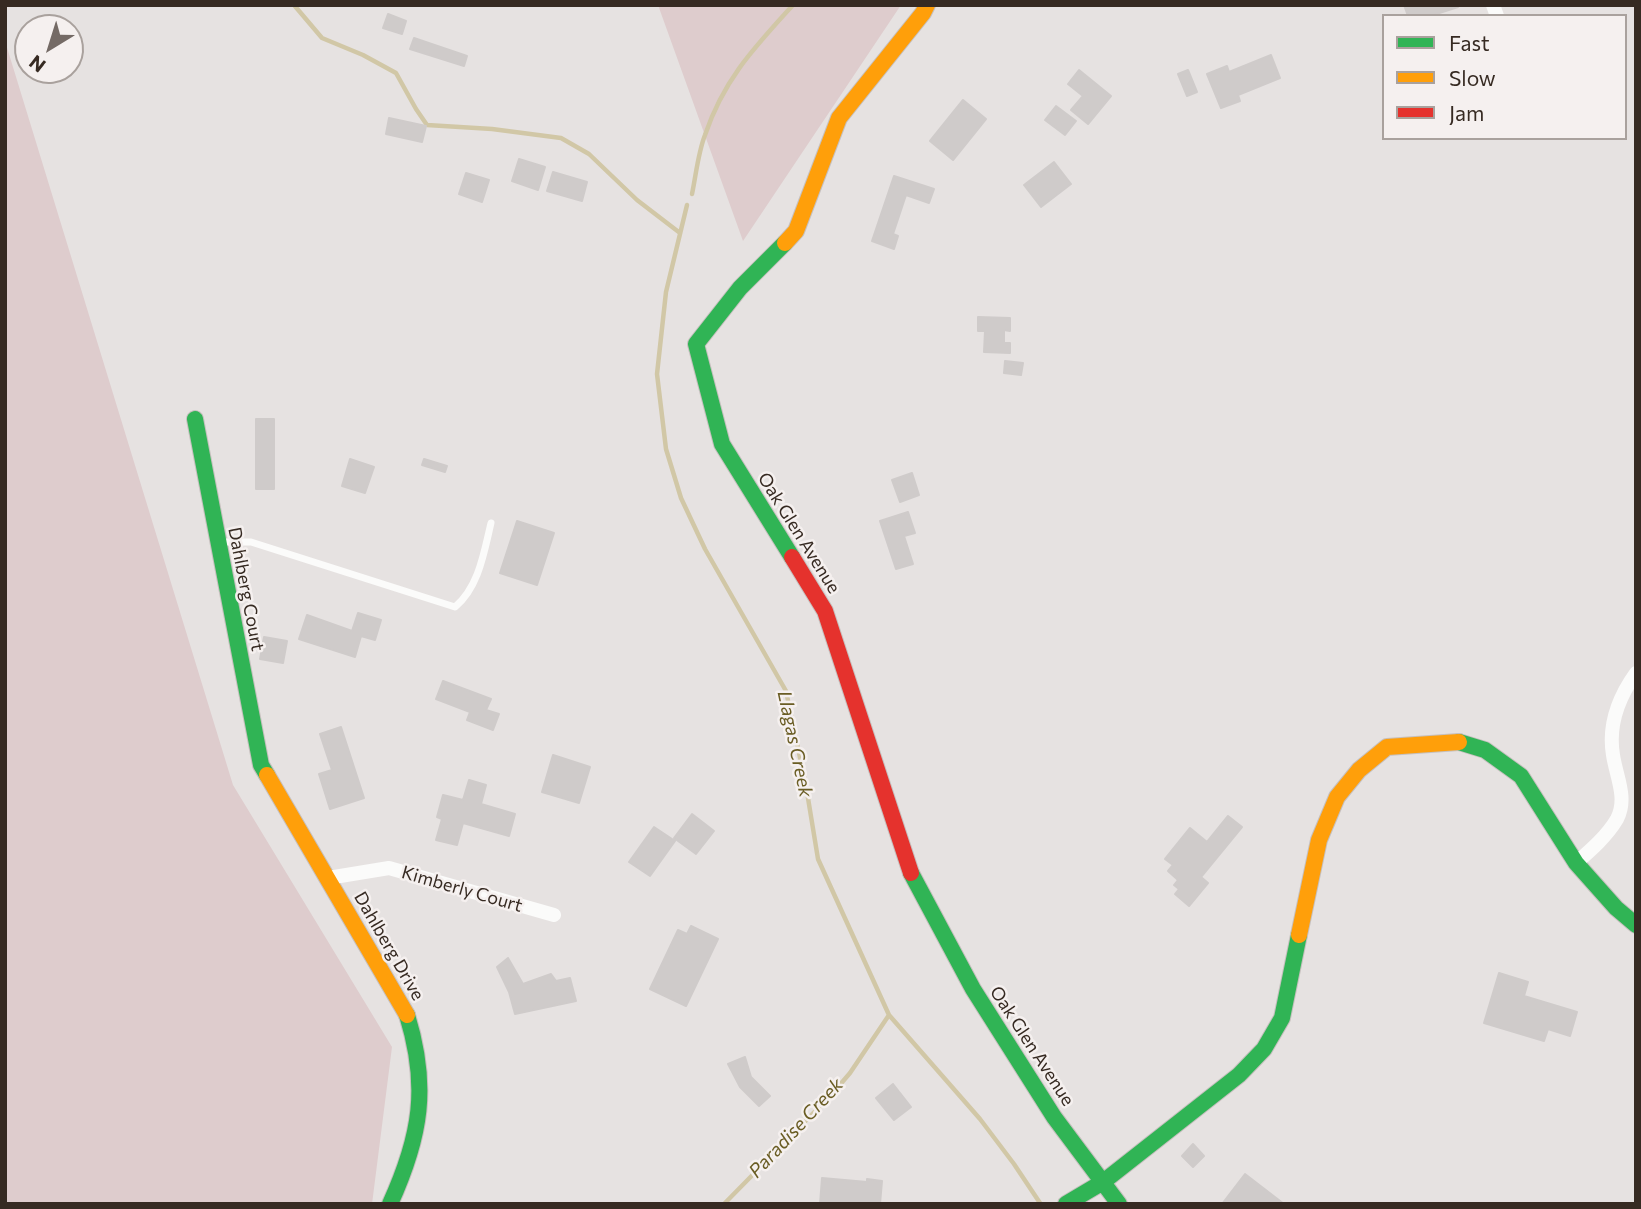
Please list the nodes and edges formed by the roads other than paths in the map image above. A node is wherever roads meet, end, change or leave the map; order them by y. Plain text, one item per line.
1 (927, 5) edge
2 (195, 419) dead end
3 (491, 523) dead end
4 (217, 542) junction
5 (1636, 673) edge
6 (261, 765) joint
7 (1576, 863) junction
8 (328, 878) junction
9 (554, 915) dead end
10 (1636, 925) edge
11 (1103, 1182) junction
12 (390, 1204) edge
13 (1066, 1204) edge
14 (1119, 1204) edge

1 - 11 street, Oak Glen Avenue
2 - 4 street, Dahlberg Court
3 - 4 lane
4 - 6 street, Dahlberg Court
5 - 7 street
6 - 8 street, Dahlberg Drive
7 - 10 street
7 - 11 street
8 - 9 street, Kimberly Court
8 - 12 street, Dahlberg Drive
11 - 13 street
11 - 14 street

